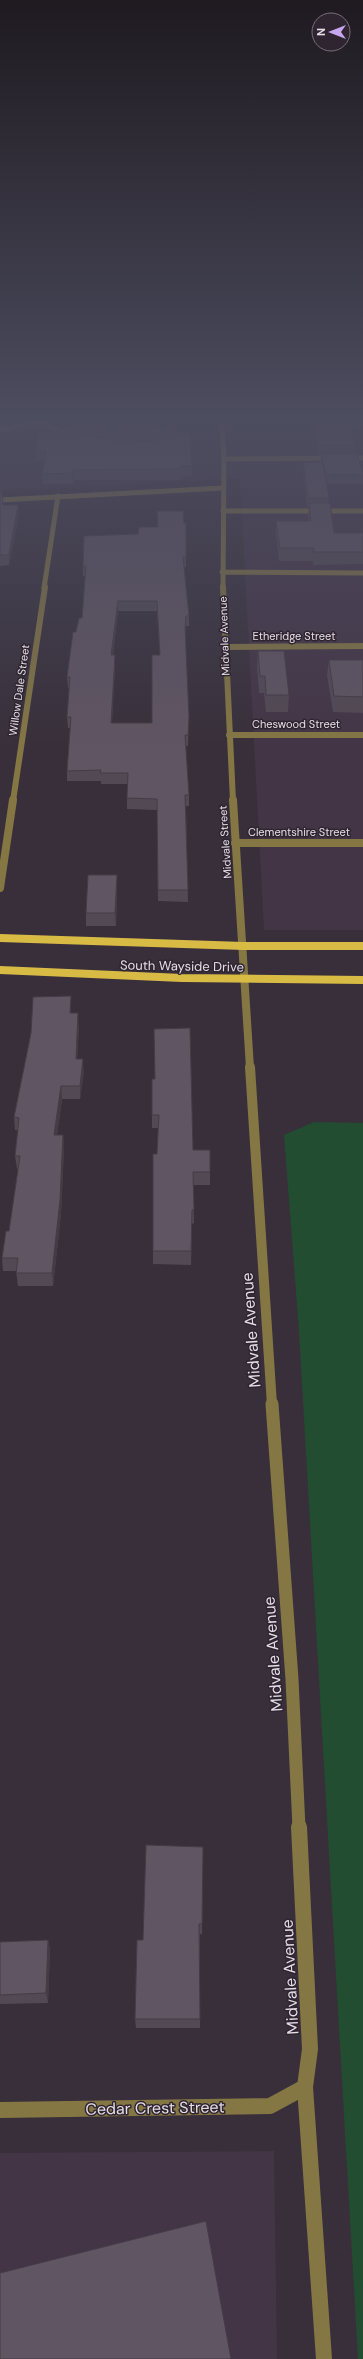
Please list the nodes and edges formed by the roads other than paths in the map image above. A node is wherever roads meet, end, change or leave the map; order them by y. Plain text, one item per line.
1 (53, 528) edge
2 (223, 528) edge
3 (222, 572) junction
4 (363, 573) edge
5 (363, 646) edge
6 (224, 647) junction
7 (229, 735) junction
8 (363, 735) edge
9 (363, 842) edge
10 (235, 843) junction
11 (0, 888) edge
12 (0, 938) edge
13 (244, 946) junction
14 (363, 946) edge
15 (0, 970) edge
16 (246, 980) junction
17 (363, 980) edge
18 (305, 2087) junction
19 (0, 2110) edge
20 (324, 2359) edge

1 - 11 street, Willow Dale Street
2 - 3 street, Midvale Avenue
3 - 4 street
3 - 6 street, Midvale Avenue
5 - 6 street, Etheridge Street
6 - 7 street, Midvale Avenue
7 - 8 street, Cheswood Street
7 - 10 street, Midvale Street
9 - 10 street, Clementshire Street
10 - 13 street, Midvale Street
12 - 13 main road, South Wayside Drive
13 - 14 main road, South Wayside Drive
13 - 16 street, Midvale Avenue
15 - 16 main road, South Wayside Drive
16 - 17 main road, South Wayside Drive
16 - 18 street, Midvale Avenue
18 - 19 street, Cedar Crest Street
18 - 20 street, Midvale Avenue

